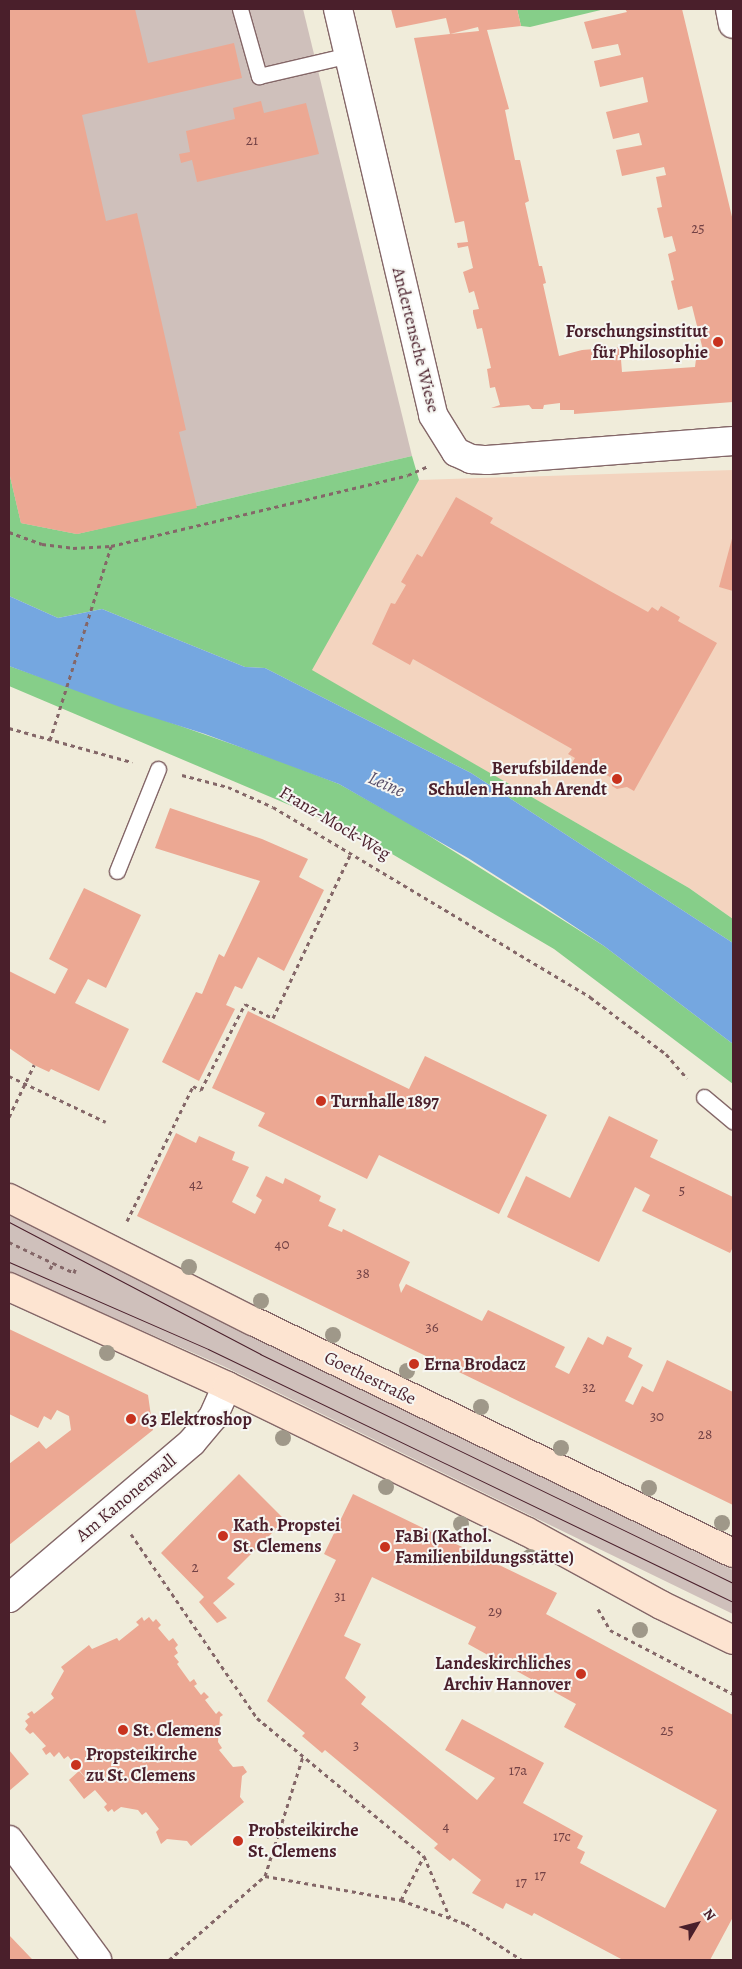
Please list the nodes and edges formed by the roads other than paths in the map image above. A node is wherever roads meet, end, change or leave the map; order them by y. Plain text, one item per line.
1 (240, 9) edge
2 (338, 9) edge
3 (730, 9) edge
4 (733, 24) edge
5 (349, 55) junction
6 (733, 441) edge
7 (158, 769) road end
8 (117, 870) dead end
9 (704, 1097) road end
10 (733, 1121) edge
11 (9, 1198) edge
12 (9, 1287) edge
13 (227, 1386) junction
14 (733, 1553) edge
15 (9, 1598) edge
16 (733, 1640) edge
17 (9, 1840) edge
18 (97, 1960) edge

1 - 5 lane
2 - 5 street, Andertensche Wiese
3 - 4 street
5 - 6 street, Andertensche Wiese
7 - 8 lane
9 - 10 lane
11 - 14 street, Goethestraße
12 - 13 street
13 - 15 street, Am Kanonenwall
13 - 16 street
17 - 18 street

